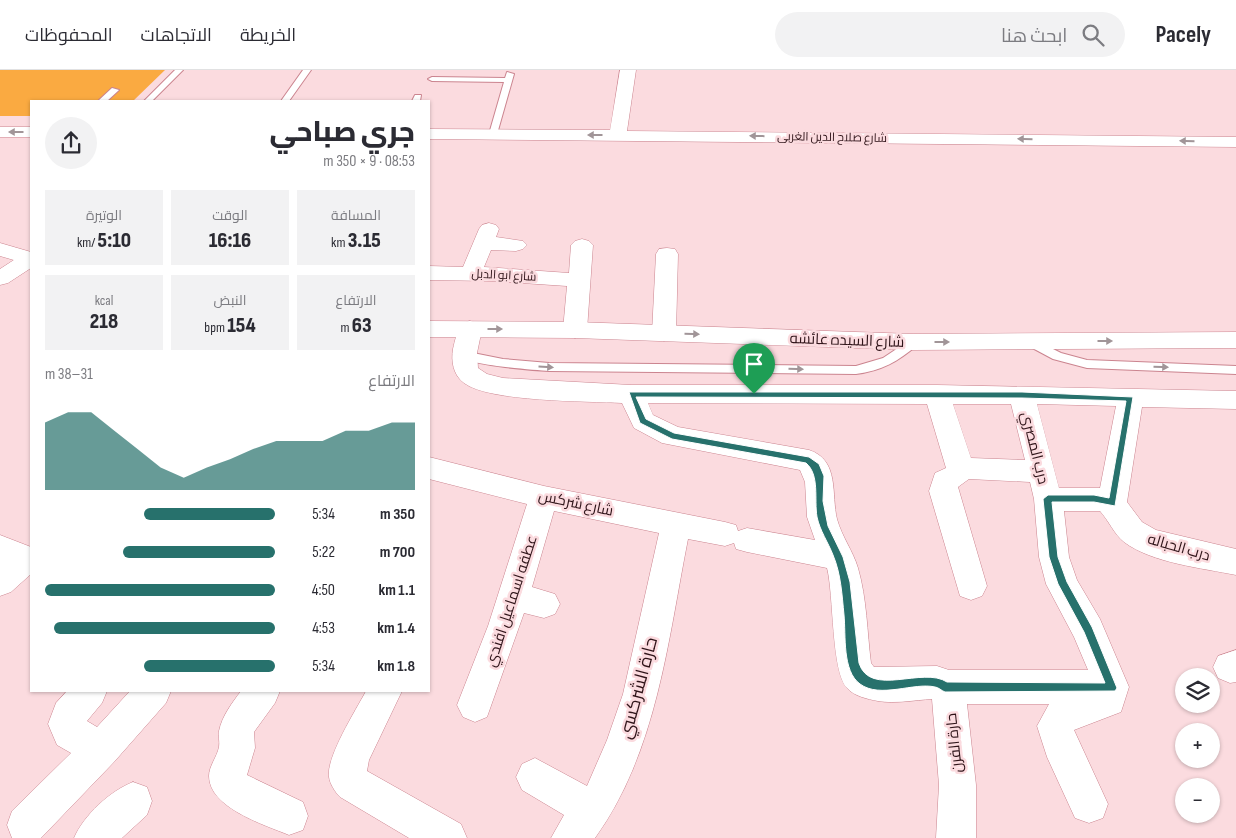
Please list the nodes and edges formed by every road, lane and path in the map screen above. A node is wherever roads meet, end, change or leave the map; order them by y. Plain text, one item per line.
1 (180, 70) edge
2 (307, 70) edge
3 (628, 70) edge
4 (432, 79) dead end
5 (115, 90) dead end
6 (103, 100) edge
7 (149, 100) edge
8 (286, 100) edge
9 (0, 132) edge
10 (30, 132) edge
11 (430, 134) edge
12 (493, 134) junction
13 (618, 135) junction
14 (1236, 142) edge
15 (516, 245) dead end
16 (582, 245) dead end
17 (0, 249) edge
18 (666, 254) dead end
19 (30, 259) edge
20 (30, 260) edge
21 (430, 273) edge
22 (471, 273) junction
23 (0, 278) edge
24 (578, 280) junction
25 (430, 329) edge
26 (470, 329) junction
27 (575, 330) junction
28 (664, 333) junction
29 (1236, 340) edge
30 (913, 342) junction
31 (1029, 342) junction
32 (463, 355) junction
33 (1236, 370) edge
34 (631, 394) junction
35 (937, 394) junction
36 (1022, 395) junction
37 (1130, 398) junction
38 (1236, 400) edge
39 (430, 468) edge
40 (960, 468) junction
41 (1044, 485) junction
42 (544, 497) junction
43 (1112, 504) junction
44 (676, 525) junction
45 (19, 556) edge
46 (838, 557) junction
47 (1236, 562) edge
48 (0, 582) edge
49 (971, 586) dead end
50 (514, 596) junction
51 (544, 604) dead end
52 (945, 687) junction
53 (1112, 688) junction
54 (89, 692) edge
55 (153, 692) edge
56 (262, 692) edge
57 (384, 692) edge
58 (475, 705) dead end
59 (101, 749) junction
60 (535, 777) dead end
61 (133, 801) dead end
62 (1088, 804) dead end
63 (289, 816) dead end
64 (581, 824) edge
65 (26, 825) dead end
66 (94, 838) edge
67 (447, 838) edge
68 (956, 838) edge

1 - 7 lane
2 - 8 lane
3 - 13 street
4 - 12 lane
5 - 6 lane
10 -> 9 street
11 - 12 street, شارع صلاح الدين الغربى
13 -> 12 street, شارع صلاح الدين الغربى
14 -> 13 street, شارع صلاح الدين الغربى
15 - 22 street
16 - 24 street
17 - 19 street
18 - 28 street
20 - 23 street
21 - 22 street, شارع ابو الدبل
22 - 24 street, شارع ابو الدبل
24 - 27 street
25 - 26 street, شارع السيده عائشه
26 -> 27 street, شارع السيده عائشه
26 - 32 street
27 - 28 street, شارع السيده عائشه
28 -> 30 street, شارع السيده عائشه
31 -> 29 street, شارع السيده عائشه
30 -> 31 street, شارع السيده عائشه
32 -> 30 lane
31 -> 33 lane
32 - 34 street
34 - 35 street
34 - 46 street
35 - 36 street
35 - 40 street
36 - 37 street
36 - 41 street, درب المصري
37 - 38 street
37 - 43 street
39 - 42 street, شارع شركس
40 - 41 street
40 - 49 street
41 - 43 street
41 - 53 street, درب المصري
42 - 44 street, شارع شركس
42 - 50 street, عطفه اسماعيل افندي
43 - 47 street, درب الحباله
44 - 46 street, شارع شركس
44 - 64 street, حارة الشركسي
45 - 48 street
46 - 52 street
50 - 51 street
50 - 58 street, عطفه اسماعيل افندي
52 - 53 street
52 - 68 street, حارة الفرن
53 - 62 street
54 - 59 street
55 - 59 street
56 - 63 street
57 - 67 street
59 - 65 street
60 - 64 street
61 - 66 street

